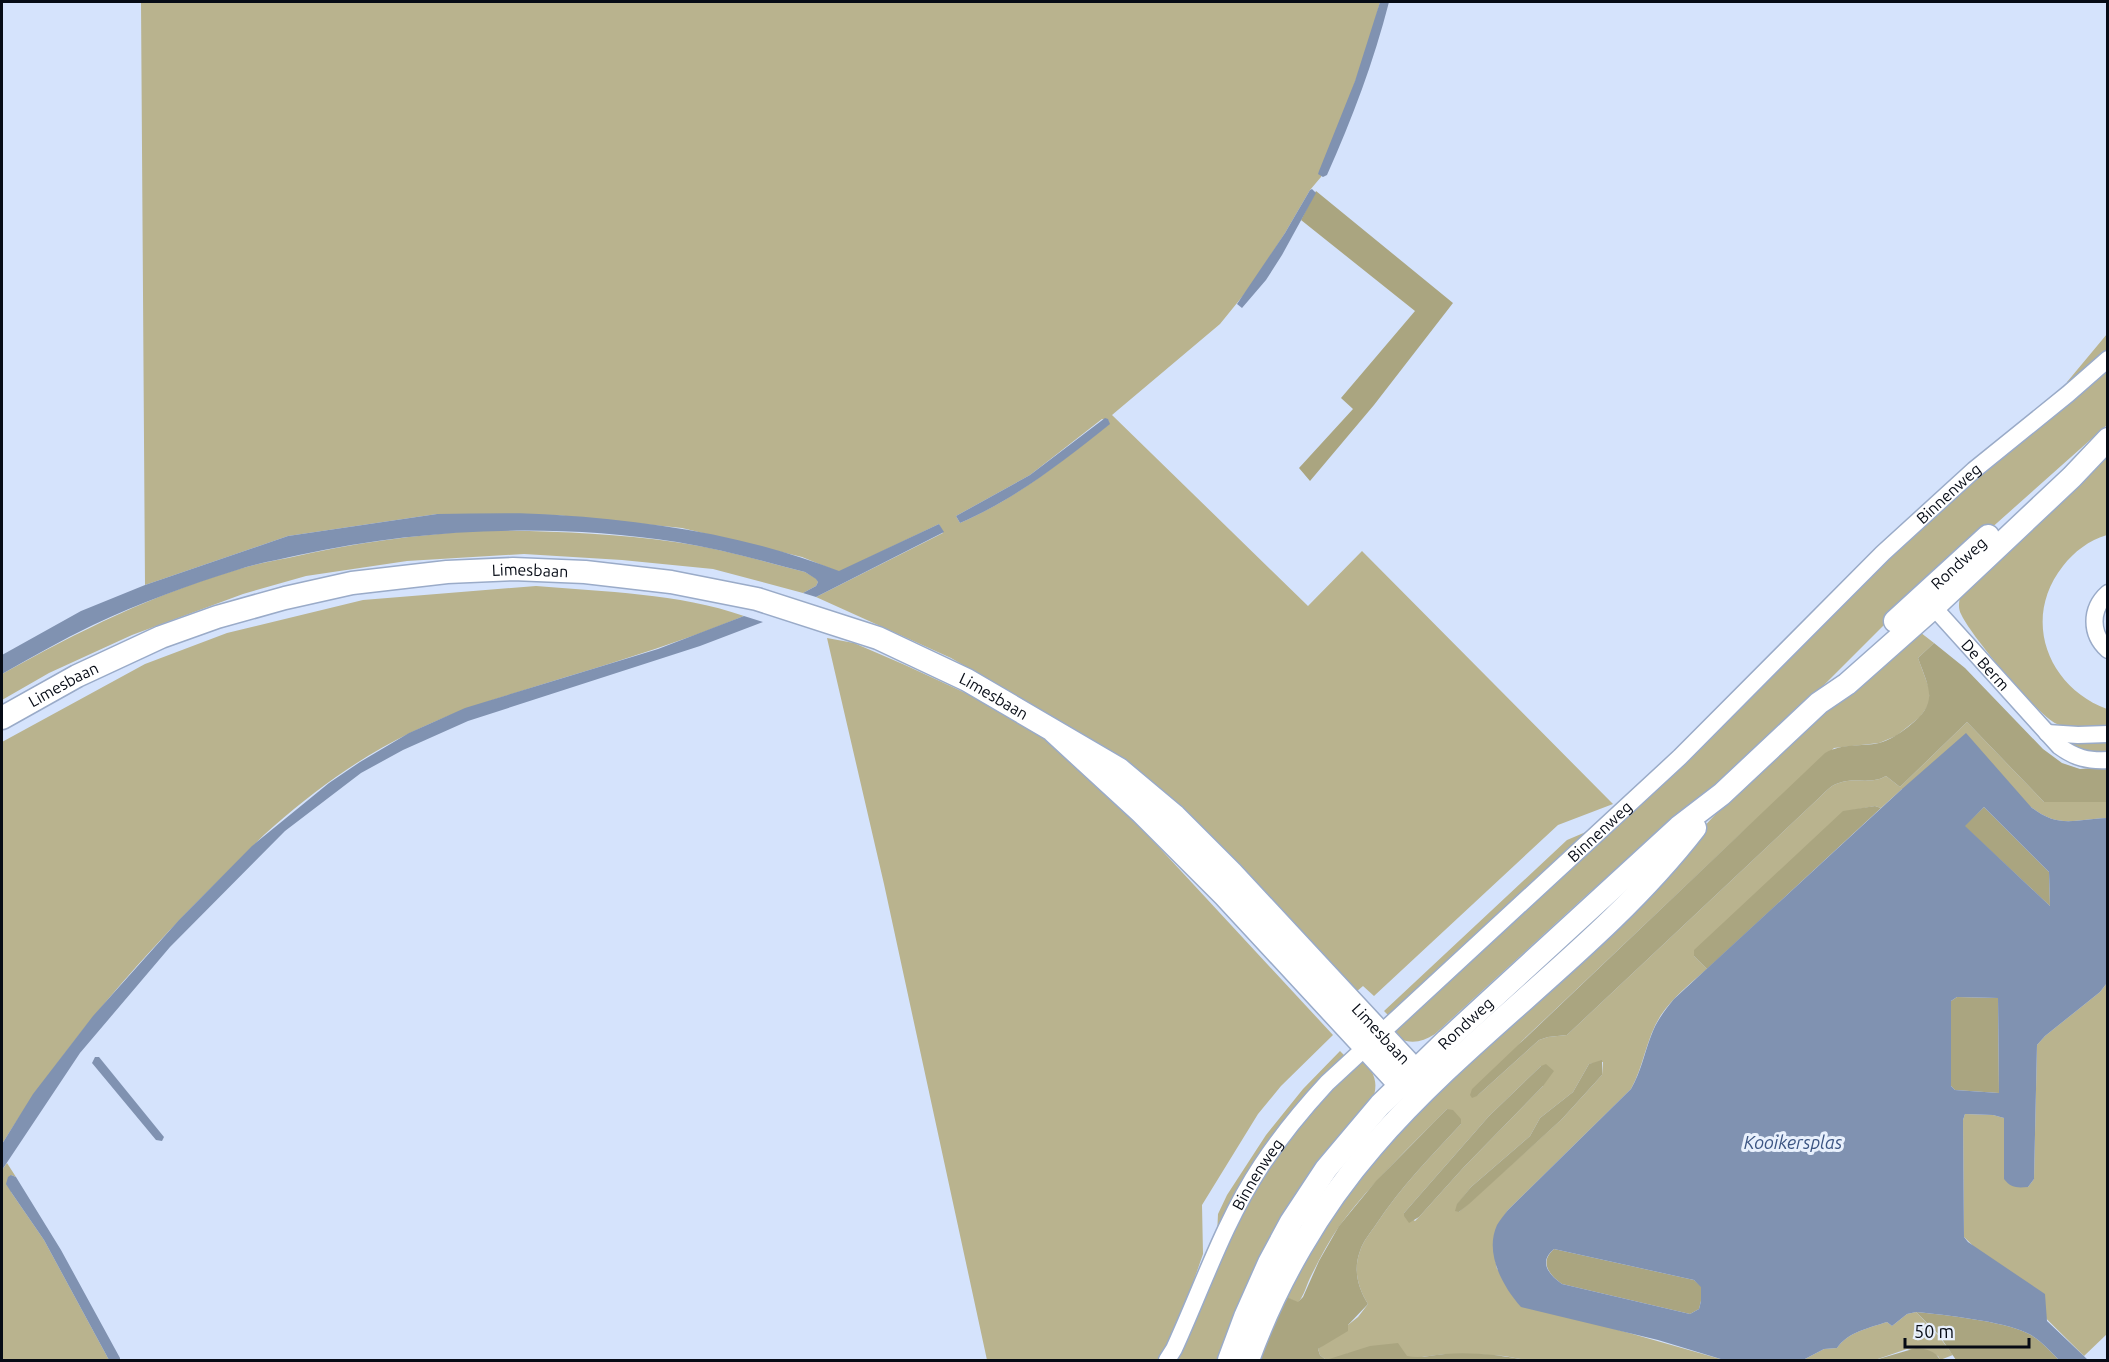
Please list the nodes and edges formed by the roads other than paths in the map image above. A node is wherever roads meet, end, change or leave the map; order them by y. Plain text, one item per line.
1 (2108, 359) edge
2 (2108, 437) edge
3 (2108, 593) edge
4 (1928, 601) junction
5 (2108, 650) edge
6 (2, 718) edge
7 (2047, 733) junction
8 (2108, 734) edge
9 (2108, 760) edge
10 (1722, 794) junction
11 (1369, 1035) junction
12 (1408, 1077) junction
13 (1423, 1092) junction
14 (1167, 1360) edge
15 (1229, 1360) edge
16 (1248, 1360) edge

1 - 11 street, Binnenweg
2 - 4 main road, Rondweg
3 - 5 street
4 - 7 street, De Berm
4 - 10 main road, Rondweg
6 - 11 main road, Limesbaan
7 - 8 street
7 - 9 street, De Berm
10 - 12 main road, Rondweg
10 - 13 main road, Rondweg
11 - 12 main road, Limesbaan
11 - 14 street, Binnenweg
12 - 13 main road, Limesbaan
12 - 15 main road, Rondweg
13 - 16 main road, Rondweg

